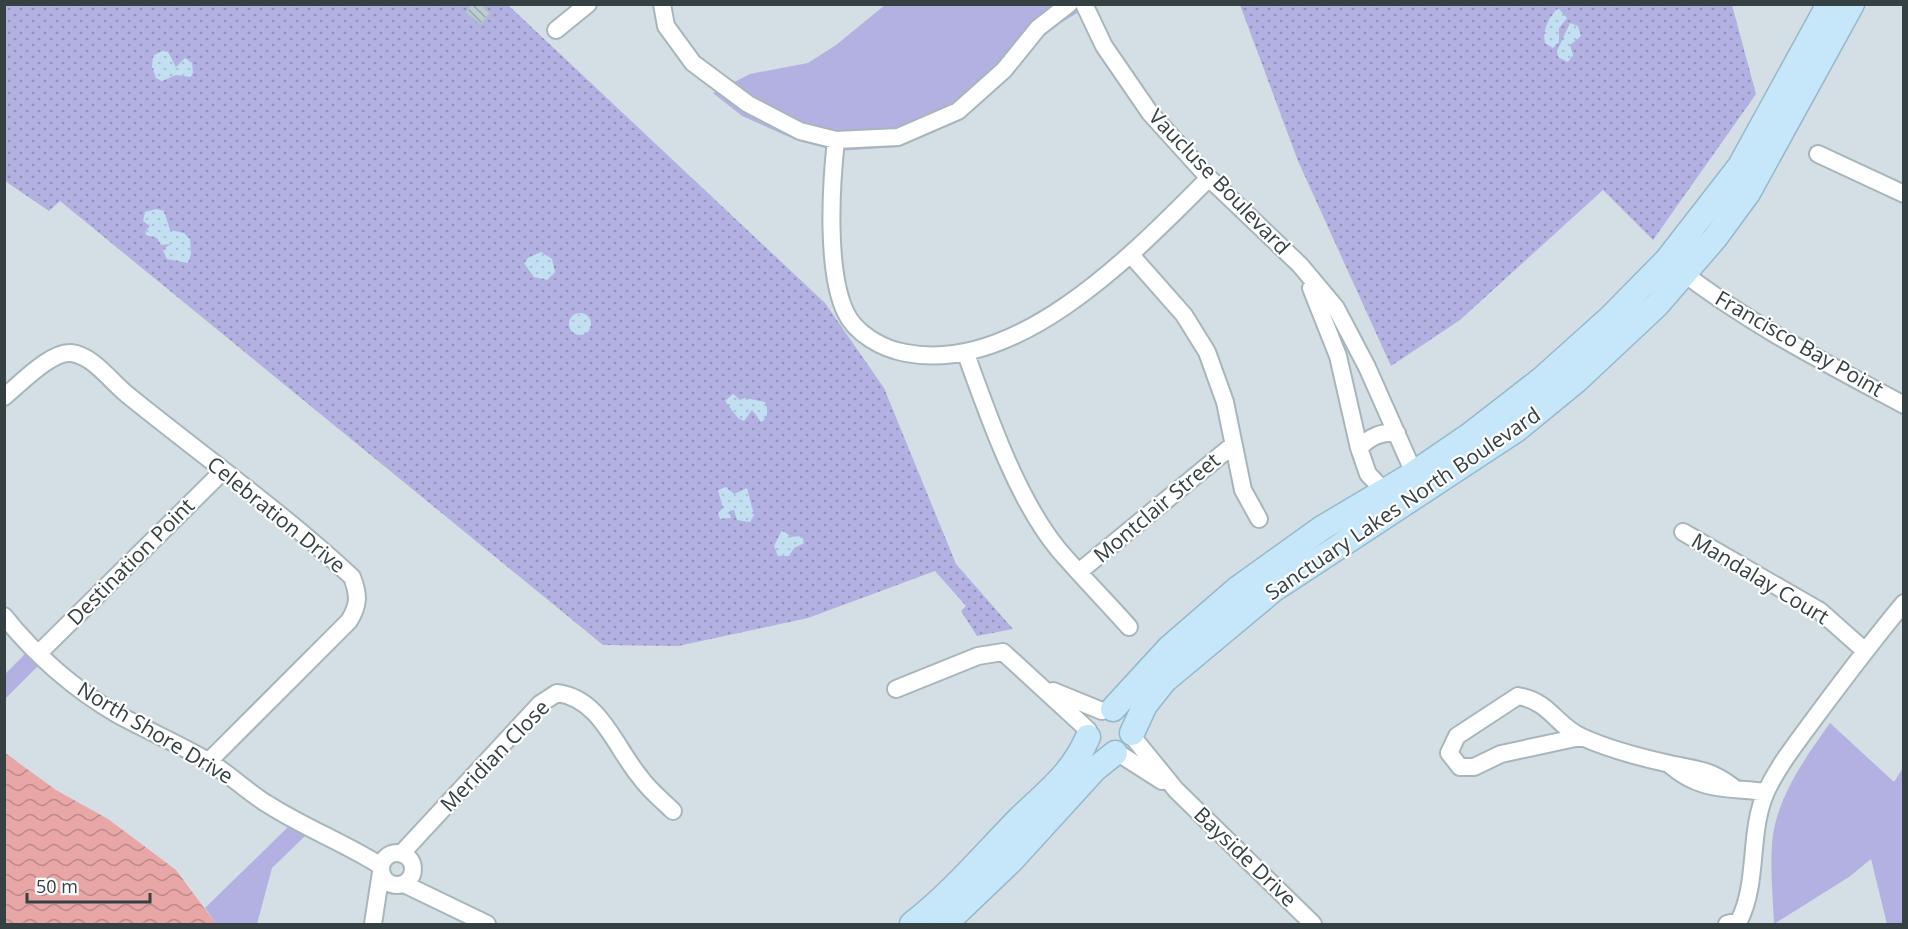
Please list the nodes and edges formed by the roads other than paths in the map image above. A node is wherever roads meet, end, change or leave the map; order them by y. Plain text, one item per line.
1 (588, 4) edge
2 (662, 4) edge
3 (1069, 4) edge
4 (1084, 4) edge
5 (1829, 4) edge
6 (1852, 4) edge
7 (556, 30) dead end
8 (836, 140) junction
9 (1818, 154) dead end
10 (1209, 178) junction
11 (1904, 194) edge
12 (1131, 255) junction
13 (1300, 265) junction
14 (1676, 267) junction
15 (966, 354) junction
16 (4, 397) edge
17 (1904, 405) edge
18 (1397, 434) junction
19 (1233, 445) junction
20 (1359, 448) junction
21 (223, 471) junction
22 (1419, 483) junction
23 (1392, 500) junction
24 (1259, 519) dead end
25 (1683, 532) dead end
26 (1080, 571) junction
27 (1904, 603) edge
28 (4, 616) edge
29 (1129, 627) dead end
30 (1864, 650) junction
31 (39, 653) junction
32 (1044, 687) junction
33 (896, 689) dead end
34 (1107, 710) junction
35 (1088, 734) junction
36 (1580, 737) junction
37 (1124, 744) junction
38 (208, 761) junction
39 (1766, 792) junction
40 (673, 811) dead end
41 (352, 847) junction
42 (405, 859) junction
43 (381, 869) junction
44 (401, 884) junction
45 (442, 900) junction
46 (374, 921) edge
47 (487, 924) edge
48 (912, 924) edge
49 (945, 924) edge
50 (1313, 924) edge
51 (1727, 924) edge

1 - 7 street
2 - 8 street
3 - 8 street
4 - 10 street, Vaucluse Boulevard
5 - 14 street, Sanctuary Lakes North Boulevard
6 - 14 street, Sanctuary Lakes North Boulevard
8 - 15 street
9 - 11 street
10 - 12 street
10 - 13 street, Vaucluse Boulevard
12 - 15 street
12 - 19 street, Montclair Street
13 - 18 street, Vaucluse Boulevard
13 - 20 street, Vaucluse Boulevard
14 - 17 street, Francisco Bay Point
14 - 22 street, Sanctuary Lakes North Boulevard
15 - 26 street, Montclair Street
16 - 21 street, Celebration Drive
18 - 20 street
18 - 22 street, Vaucluse Boulevard
19 - 24 street, Montclair Street
19 - 26 street, Montclair Street
20 - 23 street, Vaucluse Boulevard
21 - 31 street, Destination Point
21 - 38 street, Celebration Drive
22 - 23 street, Sanctuary Lakes North Boulevard
23 - 34 street, Sanctuary Lakes North Boulevard
23 - 37 street, Sanctuary Lakes North Boulevard
25 - 30 street, Mandalay Court
26 - 29 street, Montclair Street
27 - 30 street
28 - 31 street, North Shore Drive
30 - 39 street
31 - 38 street, North Shore Drive
32 - 33 street
32 - 34 street
32 - 35 street
34 - 35 street
34 - 37 street
35 - 37 street
35 - 48 street
36 - 36 street
36 - 39 street
37 - 49 street, Sanctuary Lakes North Boulevard
37 - 50 street, Bayside Drive
38 - 41 street, North Shore Drive
39 - 51 street
40 - 42 street, Meridian Close
41 - 42 street, North Shore Drive
41 - 43 street, North Shore Drive
42 - 43 street
42 - 44 street
42 - 45 street
43 - 44 street
43 - 46 street
44 - 45 street
44 - 46 street
45 - 47 street

